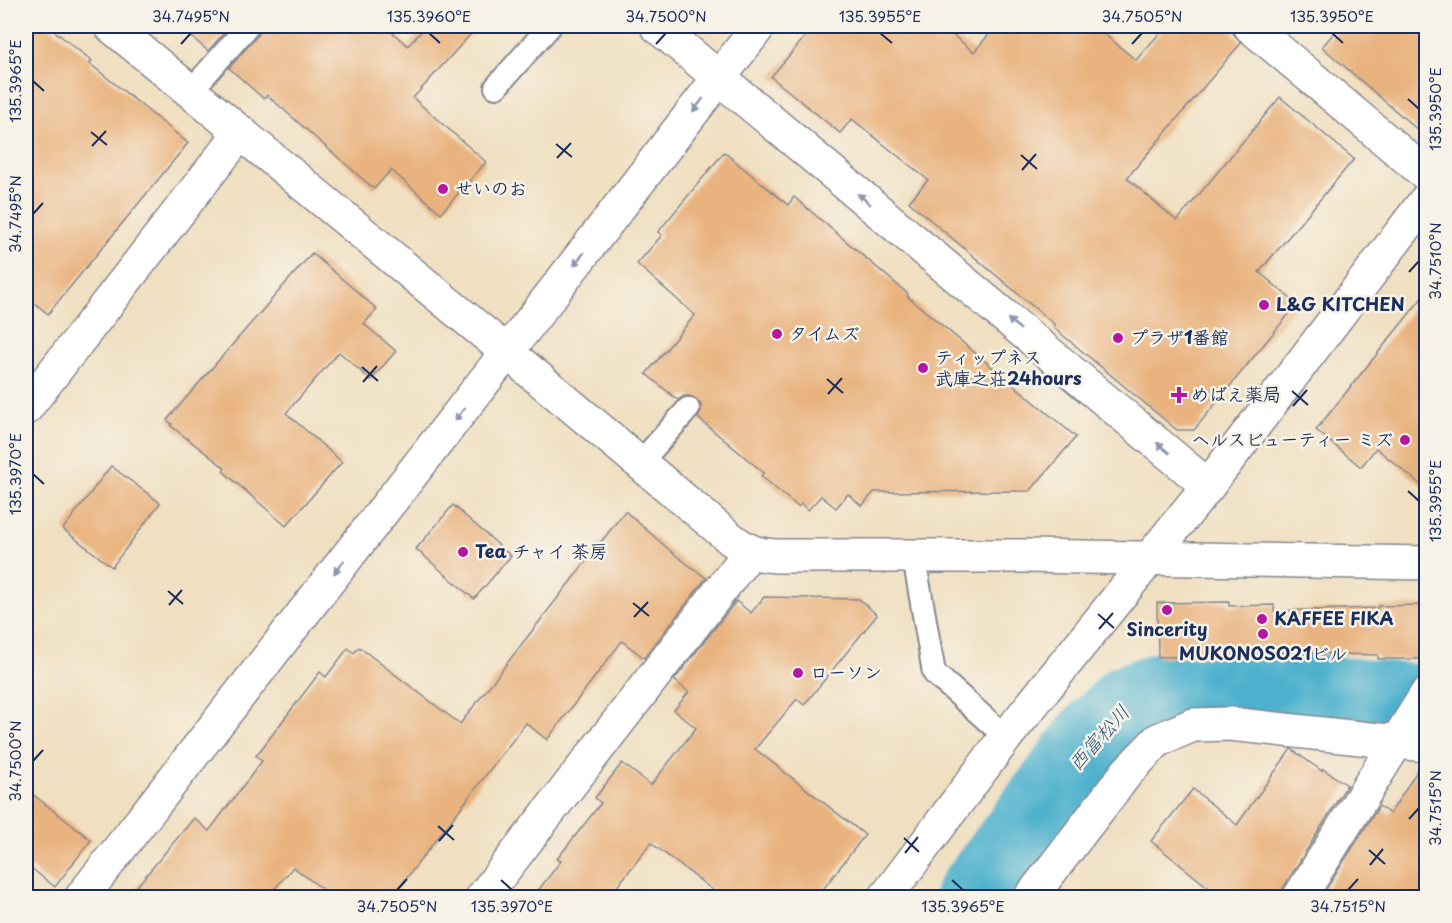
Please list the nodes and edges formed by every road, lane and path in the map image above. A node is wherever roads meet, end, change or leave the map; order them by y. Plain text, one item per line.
1 (111, 26) edge
2 (248, 26) edge
3 (550, 26) edge
4 (657, 26) edge
5 (759, 26) edge
6 (1250, 26) edge
7 (719, 78) junction
8 (496, 87) dead end
9 (191, 91) junction
10 (241, 132) junction
11 (1426, 174) edge
12 (1426, 200) edge
13 (507, 352) junction
14 (26, 408) edge
15 (688, 409) dead end
16 (640, 463) junction
17 (1208, 486) junction
18 (750, 552) junction
19 (914, 556) junction
20 (1150, 558) junction
21 (1426, 563) edge
22 (1415, 725) edge
23 (1006, 737) junction
24 (81, 897) edge
25 (482, 897) edge
26 (885, 897) edge
27 (1030, 897) edge
28 (1299, 897) edge

1 - 9 street
2 - 9 lane
3 - 8 lane
4 - 7 street
5 - 7 street
6 - 11 street
7 -> 13 street
17 -> 7 street
9 - 10 street
10 - 13 street
10 - 14 street
12 - 17 street
13 - 16 street
13 -> 24 street
15 - 16 lane
16 - 18 street
17 - 20 street
18 - 19 street
18 - 25 street
19 - 20 street
19 - 23 lane
20 - 21 street
20 - 23 street
22 - 27 street
22 - 28 street
23 - 26 street

